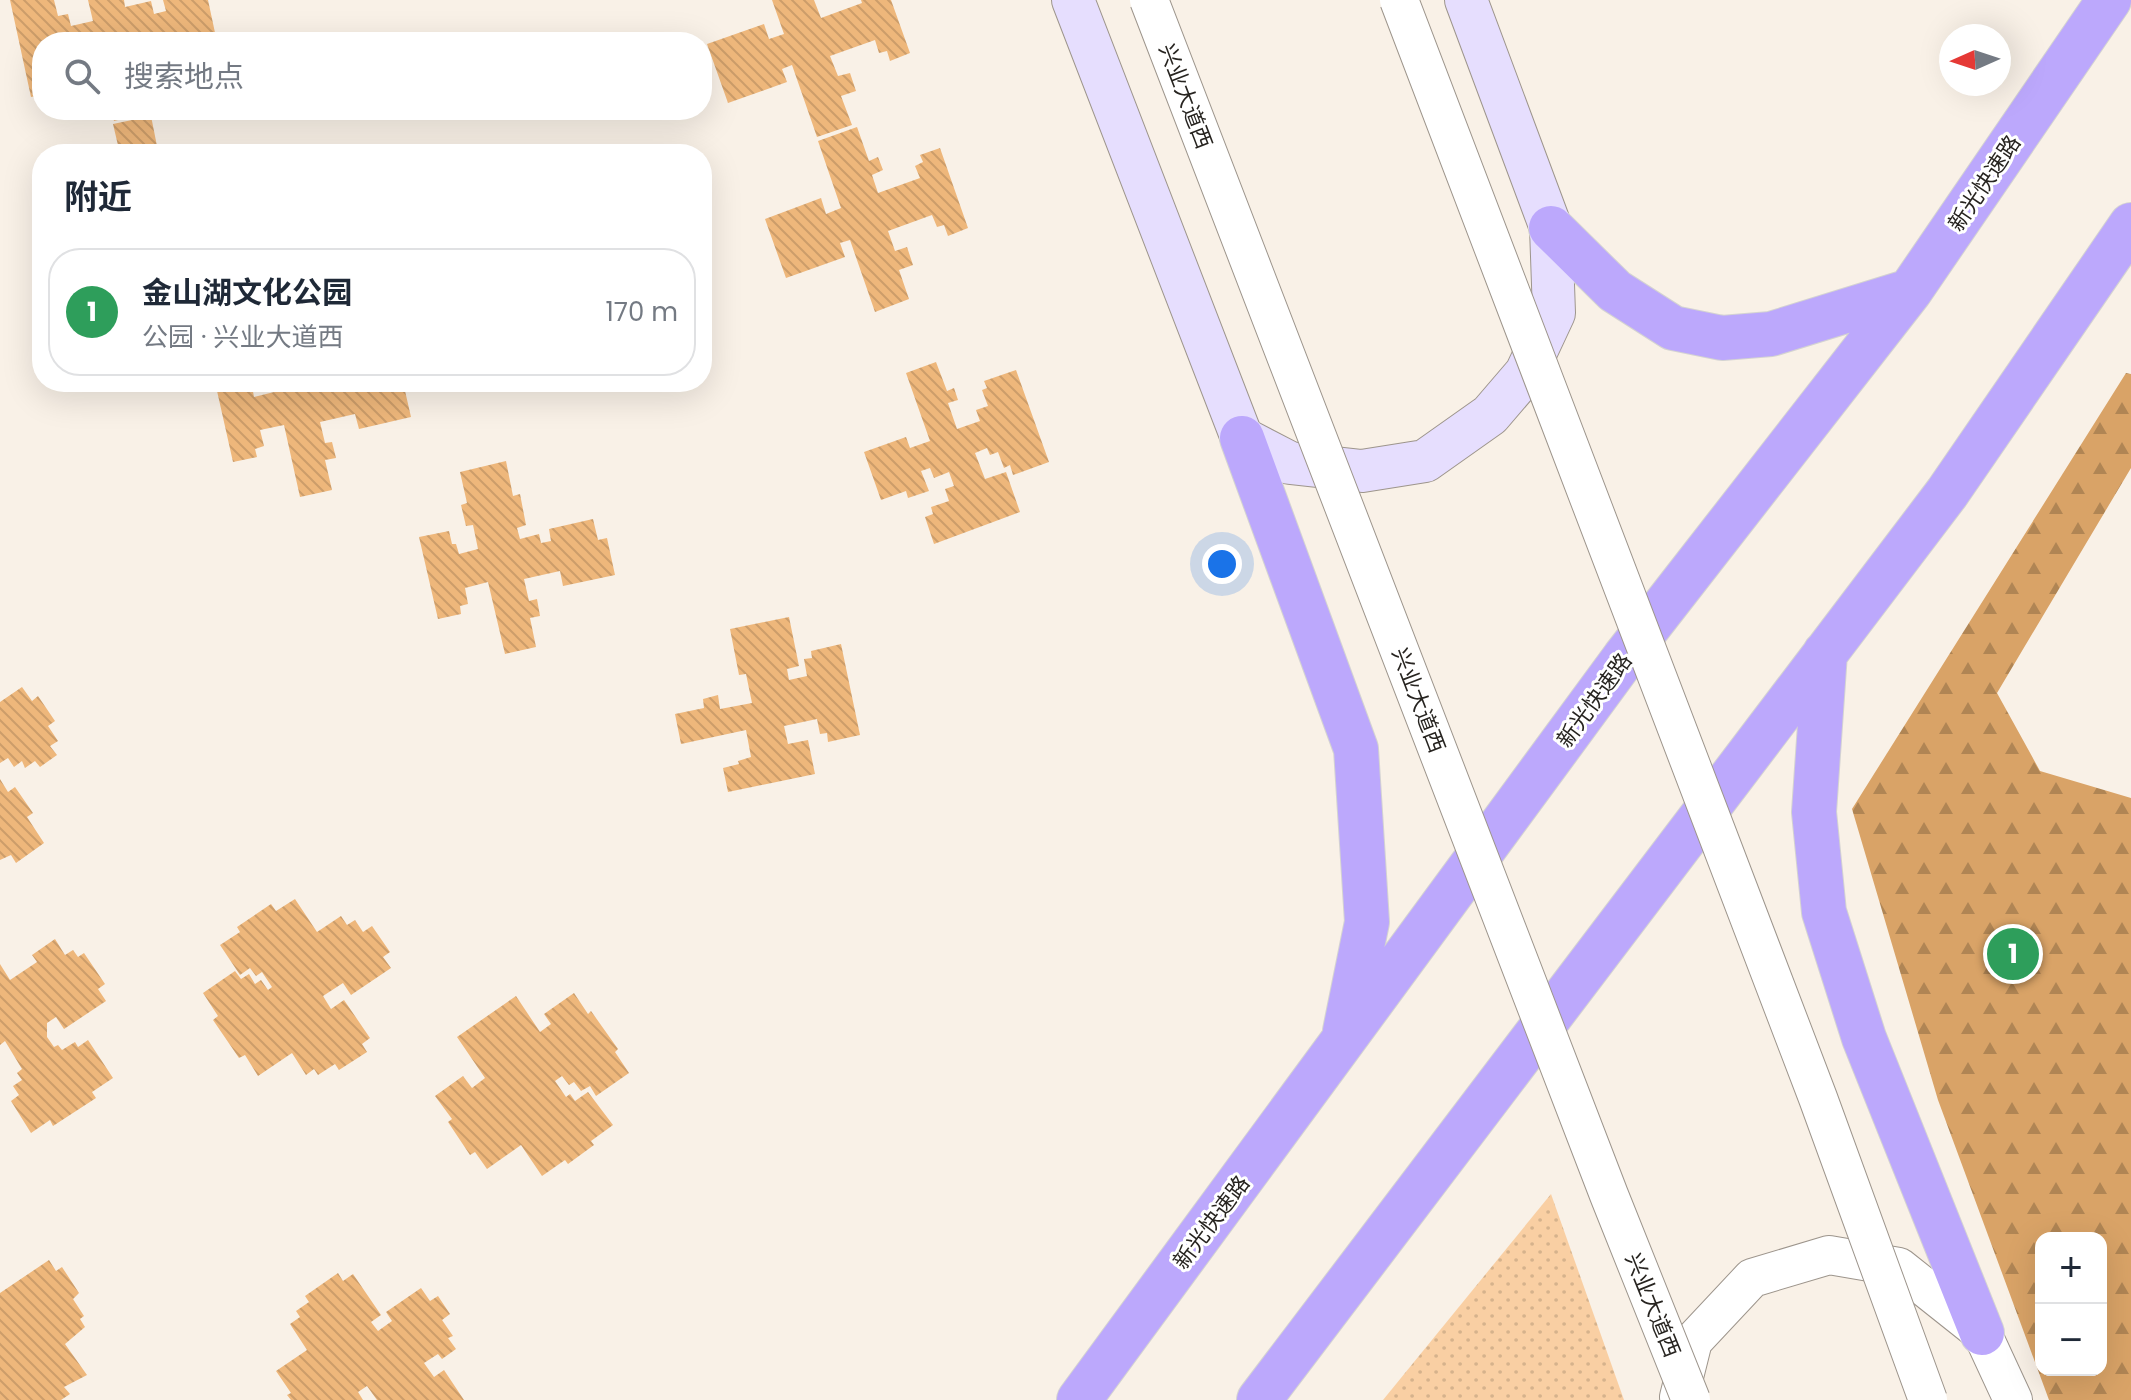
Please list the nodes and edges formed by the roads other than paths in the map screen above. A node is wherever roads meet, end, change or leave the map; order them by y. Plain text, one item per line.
1 (1073, 0) edge
2 (1149, 0) edge
3 (1399, 0) edge
4 (1466, 0) edge
5 (2109, 0) edge
6 (2131, 225) edge
7 (1551, 228) junction
8 (1910, 291) junction
9 (1242, 438) junction
10 (1825, 653) junction
11 (1342, 1045) junction
12 (1982, 1333) junction
13 (1079, 1400) edge
14 (1259, 1400) edge
15 (1678, 1400) edge
16 (1691, 1400) edge
17 (1928, 1400) edge
18 (2013, 1400) edge

1 - 9 main road
2 - 16 street, 兴业大道西, bridge
3 - 17 street, bridge
4 - 7 main road
5 - 8 highway, 新光快速路
6 - 10 highway
7 - 8 highway
7 - 9 main road
8 - 11 highway, 新光快速路
9 - 11 highway
10 - 12 highway
10 - 14 highway
11 - 13 highway, 新光快速路
12 - 15 street
12 - 18 street

